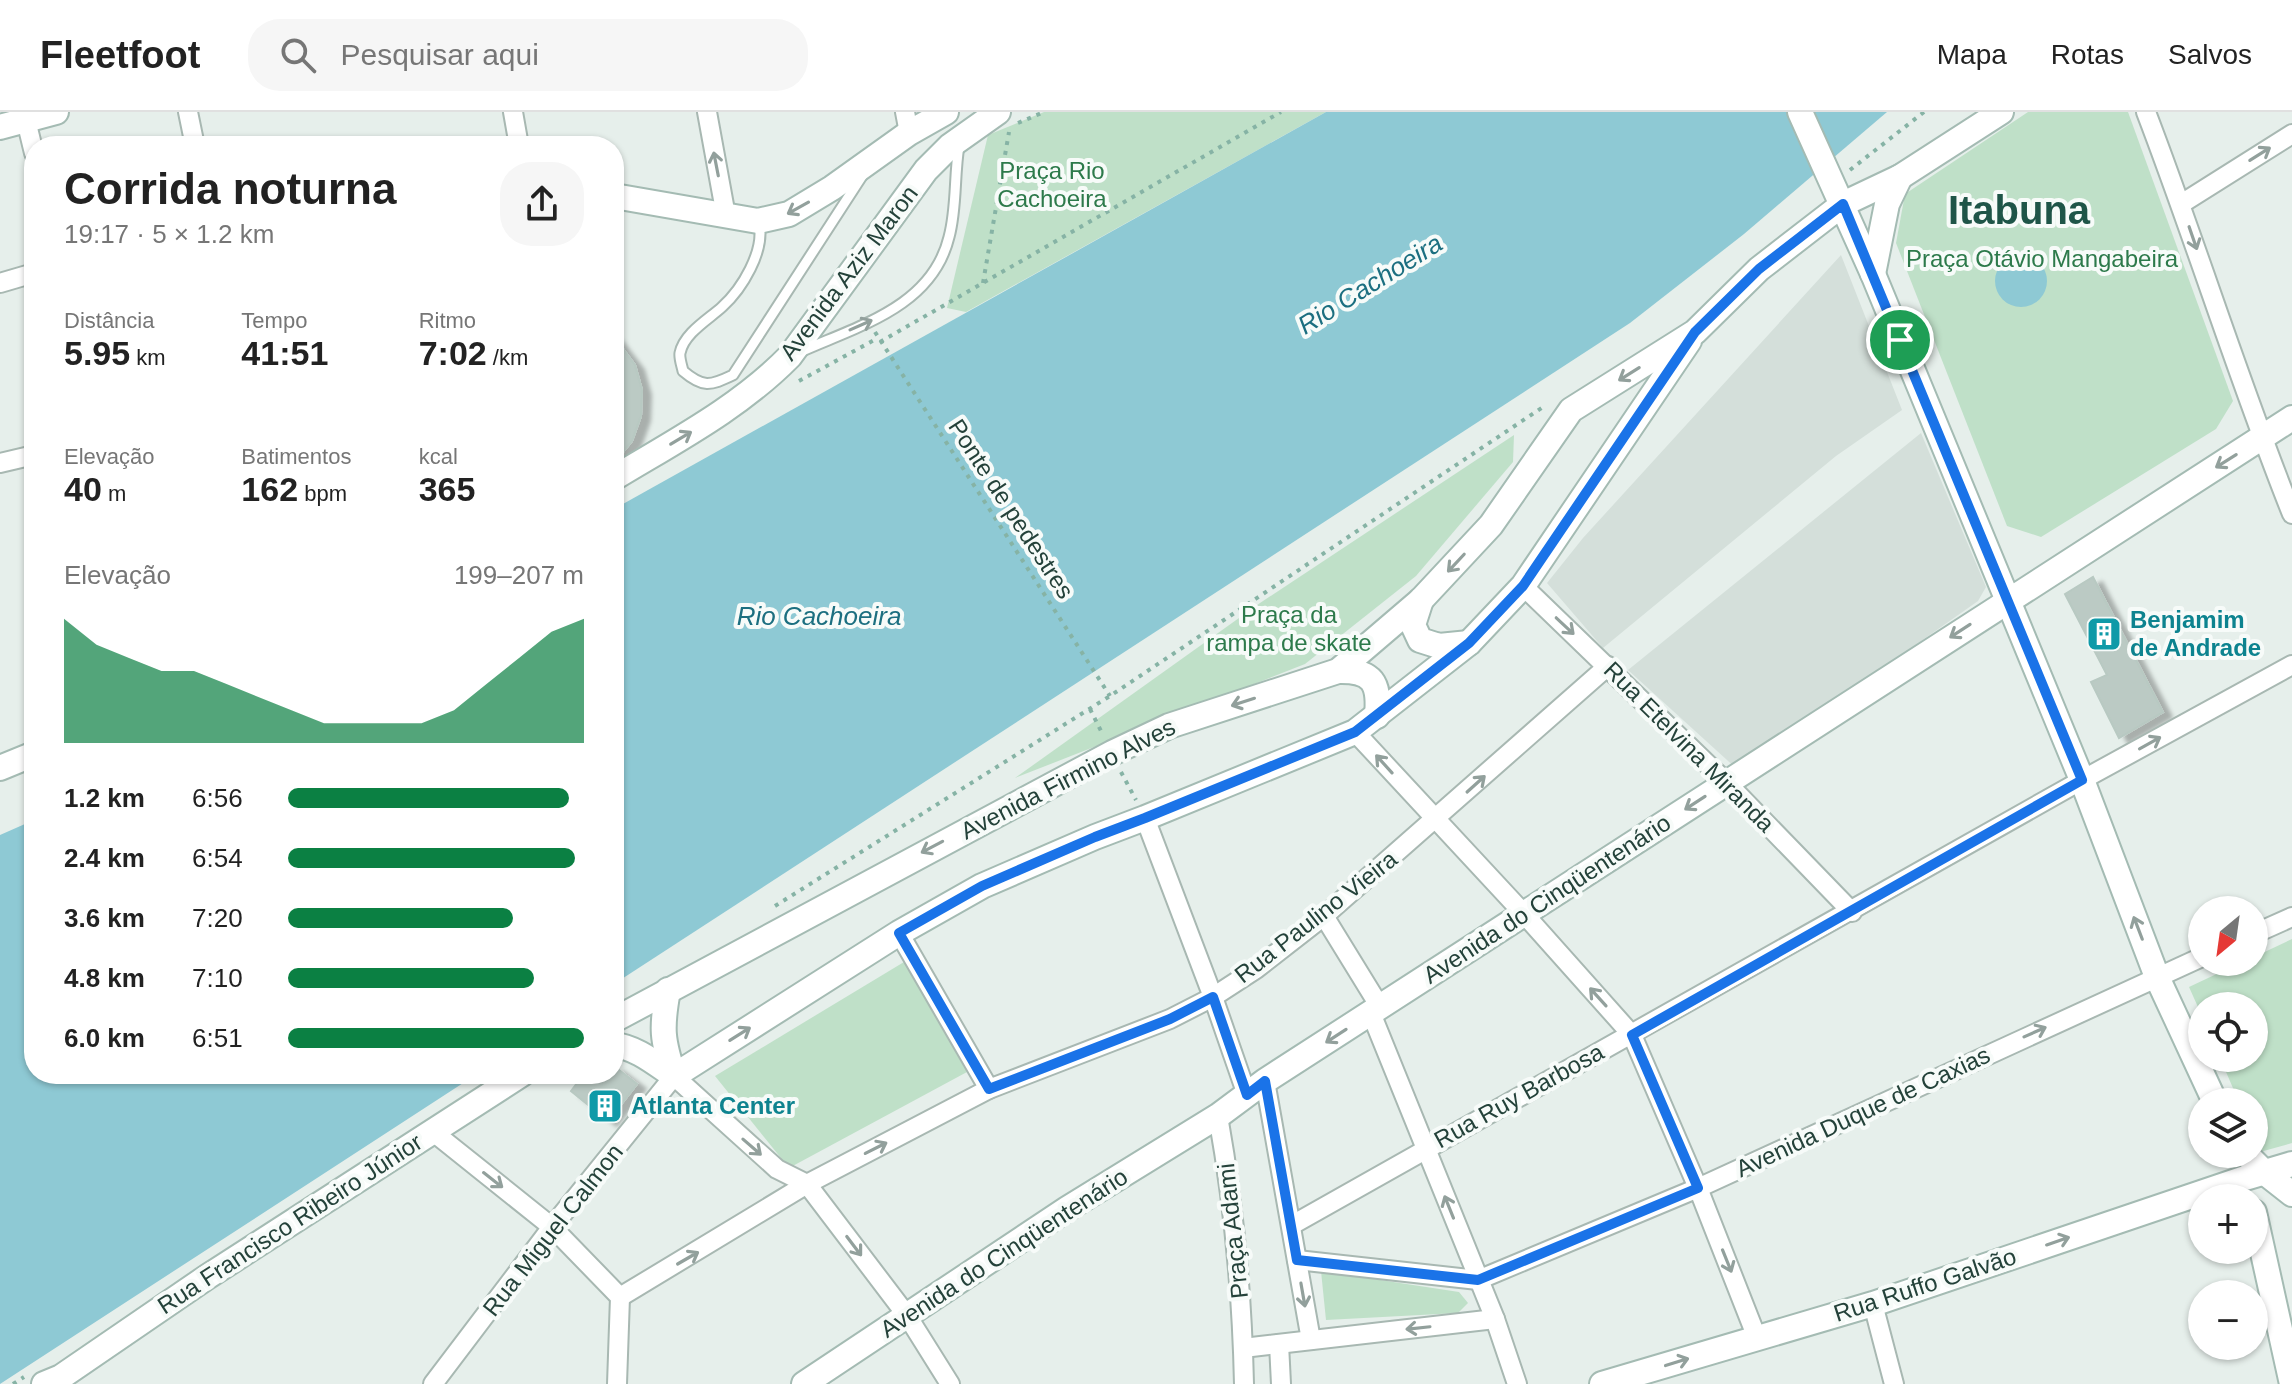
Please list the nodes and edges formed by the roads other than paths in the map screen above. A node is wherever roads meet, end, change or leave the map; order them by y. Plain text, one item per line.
1 (56, 112) edge
2 (188, 112) edge
3 (513, 112) edge
4 (707, 112) edge
5 (946, 112) edge
6 (1800, 112) edge
7 (2001, 112) edge
8 (2146, 112) edge
9 (24, 116) edge
10 (907, 122) edge
11 (1002, 123) edge
12 (0, 127) edge
13 (2292, 134) edge
14 (29, 136) edge
15 (193, 136) edge
16 (517, 136) edge
17 (960, 138) junction
18 (873, 160) junction
19 (1900, 177) junction
20 (1832, 185) junction
21 (624, 198) edge
22 (2181, 204) junction
23 (726, 216) junction
24 (758, 221) junction
25 (1873, 274) junction
26 (24, 276) edge
27 (0, 283) edge
28 (1695, 332) junction
29 (790, 356) junction
30 (2292, 418) edge
31 (2261, 438) junction
32 (24, 457) edge
33 (0, 463) edge
34 (624, 472) edge
35 (2292, 514) edge
36 (1523, 586) junction
37 (1421, 600) junction
38 (2008, 601) junction
39 (1469, 643) junction
40 (2292, 665) edge
41 (1608, 666) junction
42 (1338, 671) junction
43 (1377, 716) junction
44 (1355, 732) junction
45 (24, 758) edge
46 (0, 768) edge
47 (2082, 780) junction
48 (1726, 782) junction
49 (1145, 818) junction
50 (1435, 820) junction
51 (1852, 912) junction
52 (1525, 915) junction
53 (1324, 916) junction
54 (2292, 917) edge
55 (2268, 928) edge
56 (899, 933) junction
57 (2188, 963) edge
58 (2157, 977) junction
59 (668, 990) junction
60 (1213, 997) junction
61 (1375, 1010) junction
62 (624, 1014) edge
63 (1632, 1035) junction
64 (624, 1046) edge
65 (674, 1076) junction
66 (506, 1084) edge
67 (1256, 1088) junction
68 (2209, 1088) edge
69 (989, 1089) junction
70 (1218, 1116) junction
71 (432, 1131) junction
72 (1426, 1148) junction
73 (2292, 1164) edge
74 (2251, 1175) edge
75 (807, 1184) junction
76 (1698, 1188) junction
77 (2292, 1196) edge
78 (2268, 1212) edge
79 (1292, 1225) junction
80 (552, 1227) junction
81 (1297, 1260) junction
82 (2265, 1264) edge
83 (1478, 1280) junction
84 (620, 1297) junction
85 (1873, 1304) junction
86 (908, 1317) junction
87 (1495, 1319) junction
88 (1757, 1338) junction
89 (1311, 1340) junction
90 (1279, 1344) junction
91 (1243, 1348) junction
92 (1643, 1378) edge
93 (54, 1382) edge
94 (433, 1384) edge
95 (617, 1384) edge
96 (804, 1384) edge
97 (950, 1384) edge
98 (1244, 1384) edge
99 (1281, 1384) edge
100 (1517, 1384) edge
101 (1602, 1384) edge
102 (1894, 1384) edge
103 (2292, 1384) edge

1 - 9 main road
2 - 15 street
3 - 16 street
23 -> 4 street
5 - 10 main road, Avenida Aziz Maron
6 - 20 main road
7 - 19 main road, Avenida Firmino Alves
8 - 22 street
9 - 12 main road
9 - 14 street
10 - 18 main road, Avenida Aziz Maron
11 - 17 main road, Avenida Aziz Maron
22 -> 13 street
17 - 29 main road, Avenida Aziz Maron
29 -> 17 lane
18 -> 24 main road, Avenida Aziz Maron
18 - 24 lane
19 - 20 main road, Avenida Firmino Alves
19 - 25 main road
20 - 25 main road
20 - 28 main road, Avenida Firmino Alves
21 - 23 main road, Avenida Aziz Maron
22 -> 31 street
23 - 24 main road, Avenida Aziz Maron
25 - 38 main road
26 - 27 street
28 - 36 main road, Avenida Firmino Alves
28 -> 37 main road, Avenida Firmino Alves
34 -> 29 main road, Avenida Aziz Maron
30 - 31 main road, Avenida do Cinqüentenário
31 - 35 street
31 -> 38 main road, Avenida do Cinqüentenário
32 - 33 street
36 - 39 main road, Avenida Firmino Alves
36 -> 41 street, Rua Etelvina Miranda
37 - 39 main road
37 - 42 main road, Avenida Firmino Alves
38 - 47 main road
38 -> 48 main road, Avenida do Cinqüentenário
39 - 43 main road, Avenida Firmino Alves
47 -> 40 street, Rua Ruy Barbosa
41 - 48 street, Rua Etelvina Miranda
50 -> 41 street, Rua Paulino Vieira
42 - 43 main road
42 -> 59 main road, Avenida Firmino Alves
43 - 44 main road, Avenida Firmino Alves
44 - 49 main road, Avenida Firmino Alves
50 -> 44 street
45 - 46 main road
47 - 51 street, Rua Ruy Barbosa
58 -> 47 main road
48 - 51 street, Rua Etelvina Miranda
48 -> 52 main road, Avenida do Cinqüentenário
49 - 56 main road, Avenida Firmino Alves
49 - 60 street
50 - 52 street
50 - 53 street, Rua Paulino Vieira
51 - 63 street, Rua Ruy Barbosa
52 - 61 main road, Avenida do Cinqüentenário
63 -> 52 street
53 - 60 street, Rua Paulino Vieira
53 - 61 street
54 - 55 street
65 -> 56 main road, Avenida Firmino Alves
56 - 69 street
57 - 58 street, Avenida Duque de Caxias
58 - 68 main road
76 -> 58 street, Avenida Duque de Caxias
59 - 62 main road
59 - 65 main road
60 - 67 street
60 - 69 street, Rua Paulino Vieira
61 -> 67 main road, Avenida do Cinqüentenário
61 - 72 street
63 - 72 street, Rua Ruy Barbosa
63 - 76 street
64 - 65 main road
65 -> 75 street
65 - 80 street, Rua Miguel Calmon
66 - 71 main road, Rua Francisco Ribeiro Júnior
67 - 70 main road, Avenida do Cinqüentenário
67 - 79 street
75 -> 69 street, Rua Paulino Vieira
70 - 86 main road, Avenida do Cinqüentenário
70 - 91 street, Praça Adami
71 -> 80 street
71 - 93 main road, Rua Francisco Ribeiro Júnior
72 - 79 street, Rua Ruy Barbosa
83 -> 72 street
73 - 74 main road, Rua Ruffo Galvão
74 - 77 main road
85 -> 74 main road, Rua Ruffo Galvão
84 -> 75 street, Rua Paulino Vieira
75 -> 86 street
76 - 83 street, Avenida Duque de Caxias
76 -> 88 street
77 - 78 main road
79 - 81 street
80 - 84 street
80 - 94 street, Rua Miguel Calmon
81 - 83 street
81 -> 89 street
82 - 103 main road
83 - 87 street
84 - 95 street
85 - 88 main road, Rua Ruffo Galvão
85 - 102 street
86 - 96 main road, Avenida do Cinqüentenário
86 - 97 street
87 -> 89 street
87 - 100 street
92 -> 88 main road, Rua Ruffo Galvão
89 - 90 street
90 - 91 street
90 - 99 street
91 - 98 street, Praça Adami
92 - 101 main road, Rua Ruffo Galvão

